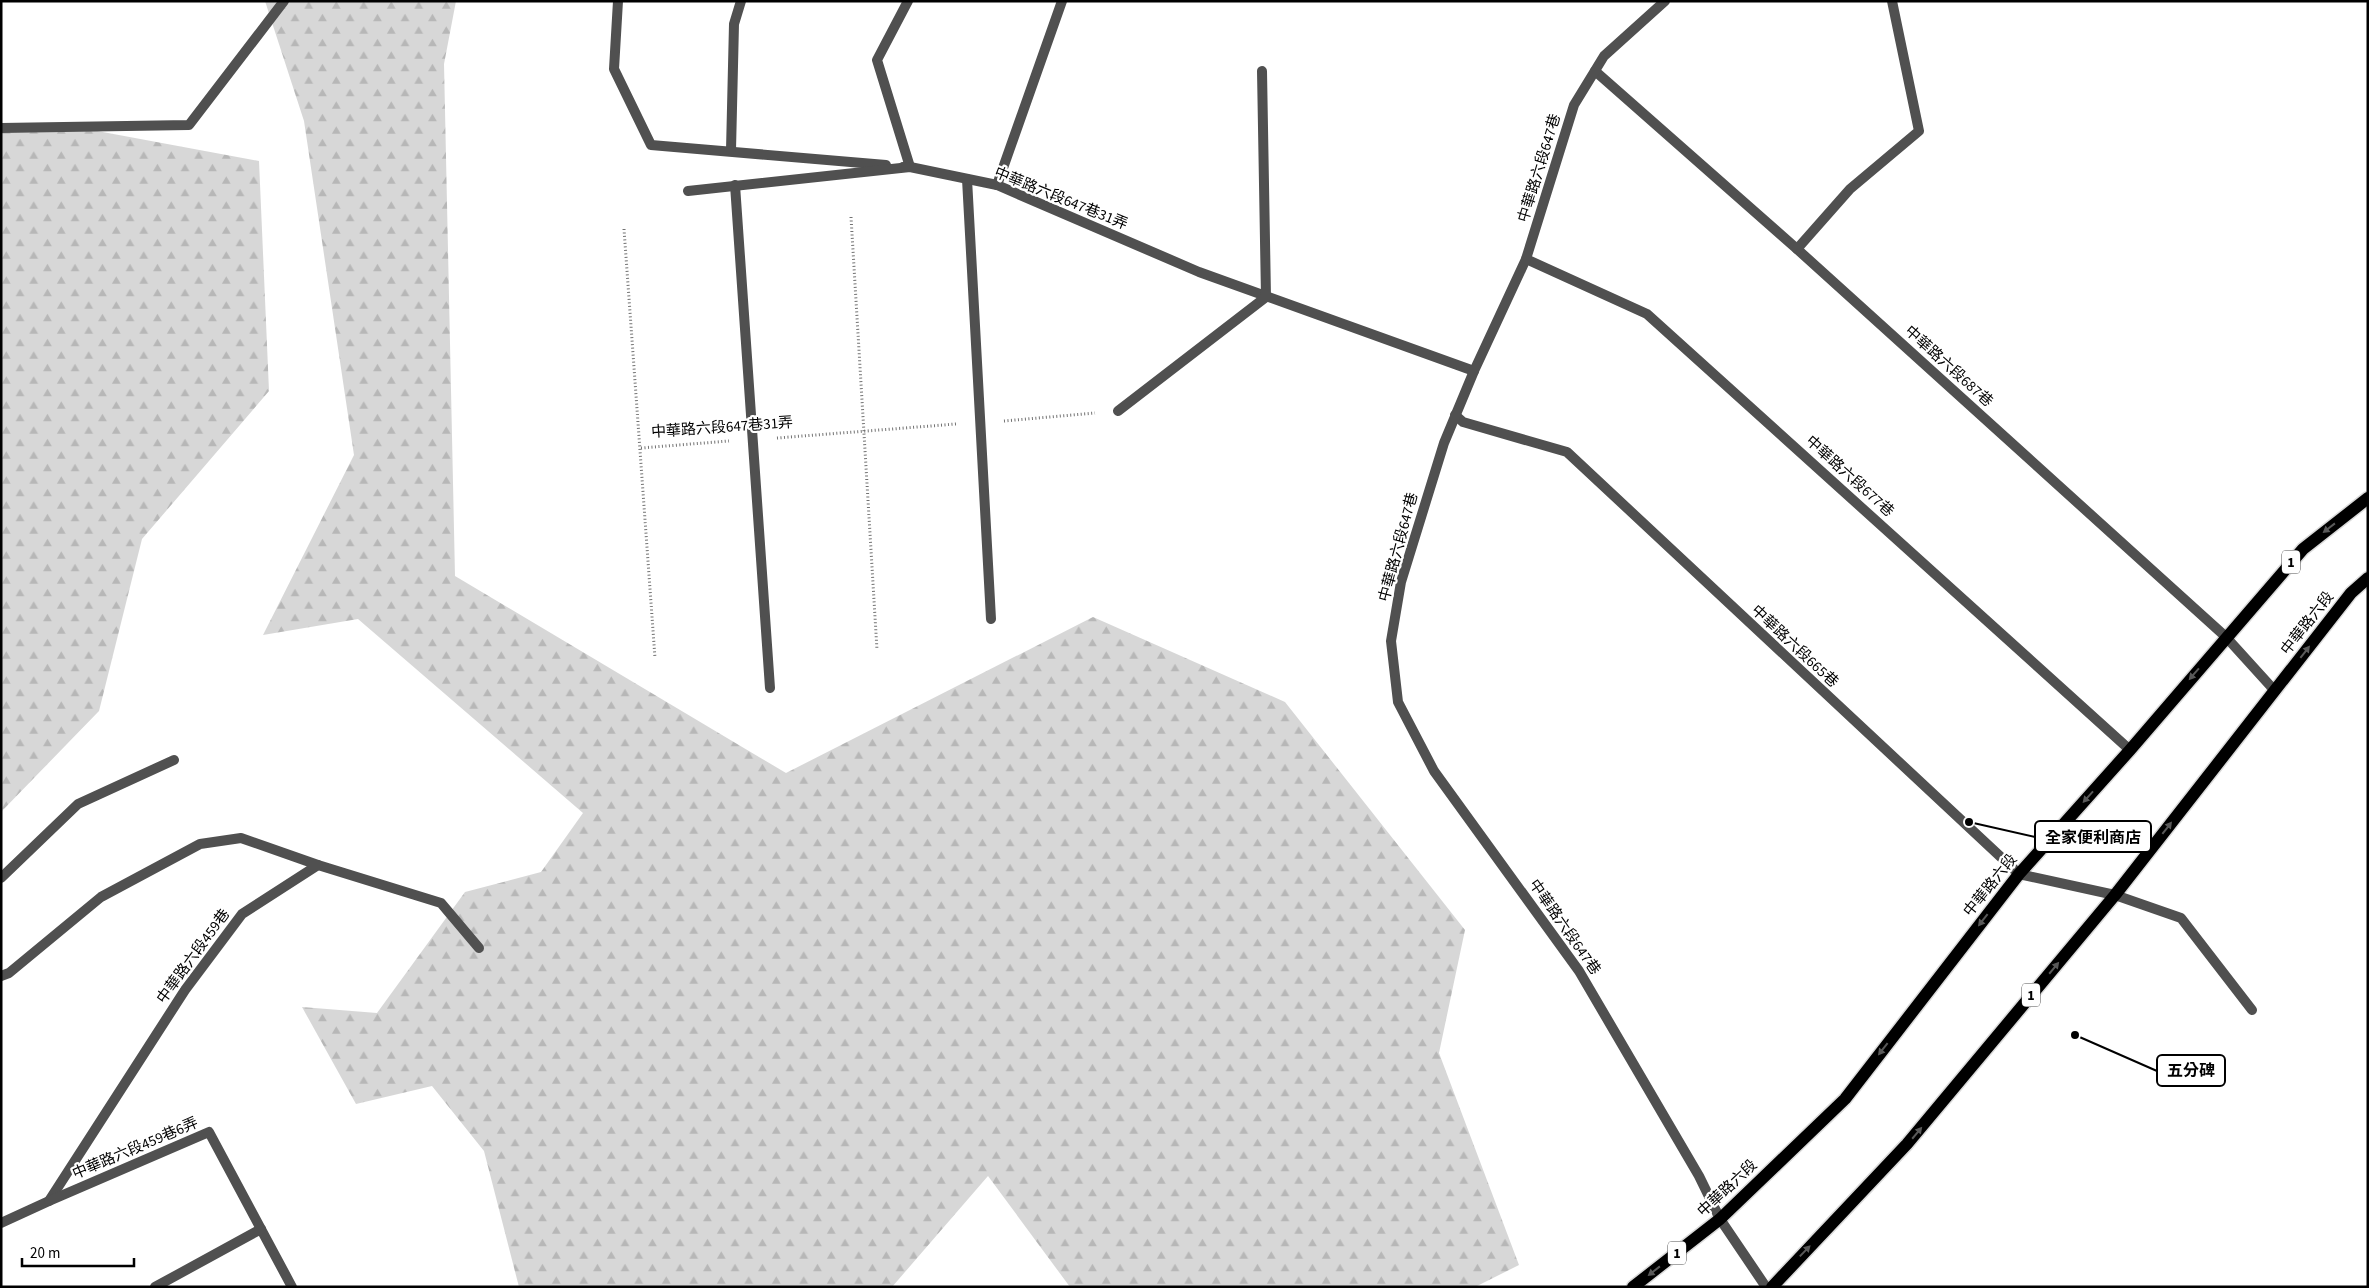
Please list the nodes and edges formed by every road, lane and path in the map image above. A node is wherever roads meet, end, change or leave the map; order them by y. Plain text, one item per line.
1 (284, 1) edge
2 (618, 1) edge
3 (741, 1) edge
4 (908, 1) edge
5 (1062, 1) edge
6 (1665, 1) edge
7 (1892, 1) edge
8 (1595, 71) junction
9 (1262, 72) dead end
10 (1, 128) edge
11 (731, 150) junction
12 (910, 167) junction
13 (967, 179) junction
14 (735, 185) junction
15 (997, 185) junction
16 (688, 191) dead end
17 (851, 217) dead end
18 (624, 229) dead end
19 (1797, 249) junction
20 (1526, 259) junction
21 (1266, 297) junction
22 (1474, 371) junction
23 (1118, 411) joint
24 (1455, 414) junction
25 (981, 423) junction
26 (865, 431) junction
27 (753, 440) junction
28 (641, 448) junction
29 (2368, 498) edge
30 (2368, 578) edge
31 (991, 619) dead end
32 (2226, 637) junction
33 (877, 650) dead end
34 (655, 658) dead end
35 (770, 688) dead end
36 (2274, 691) junction
37 (2130, 750) junction
38 (174, 760) dead end
39 (318, 865) junction
40 (2019, 874) junction
41 (1, 878) edge
42 (2115, 895) junction
43 (478, 948) dead end
44 (1, 976) edge
45 (2252, 1010) dead end
46 (49, 1201) junction
47 (1720, 1219) junction
48 (1, 1223) edge
49 (261, 1229) junction
50 (155, 1287) edge
51 (292, 1287) edge
52 (1633, 1287) edge
53 (1766, 1287) edge
54 (1772, 1287) edge

1 - 10 street
2 - 11 street
3 - 11 street
4 - 12 street
5 - 15 street
6 - 8 street, 中華路六段647巷
7 - 19 street
8 - 19 street, 中華路六段687巷
8 - 20 street, 中華路六段647巷
9 - 21 street
11 - 12 street
12 - 13 street, 中華路六段647巷31弄
12 - 14 street, 中華路六段647巷31弄
13 - 15 street, 中華路六段647巷31弄
13 - 25 street
14 - 16 street, 中華路六段647巷31弄
14 - 27 street
15 - 21 street, 中華路六段647巷31弄
17 - 26 path
18 - 28 path, 中華路六段647巷31弄
19 - 32 street, 中華路六段687巷
20 - 22 street, 中華路六段647巷
20 - 37 street, 中華路六段677巷
21 - 22 street, 中華路六段647巷31弄
21 - 23 street
22 - 24 street, 中華路六段647巷
23 - 25 path, 中華路六段647巷31弄
24 - 40 street, 中華路六段665巷
24 - 47 street, 中華路六段647巷
25 - 26 path, 中華路六段647巷31弄
25 - 31 street
26 - 27 path, 中華路六段647巷31弄
26 - 33 path
27 - 28 path, 中華路六段647巷31弄
27 - 35 street
28 - 34 path, 中華路六段647巷31弄
29 -> 32 main road, 中華路六段 / 1
36 -> 30 main road, 中華路六段 / 1
32 - 36 street, 中華路六段687巷
32 -> 37 main road, 中華路六段 / 1
42 -> 36 main road, 中華路六段 / 1
37 -> 40 main road, 中華路六段 / 1
38 - 41 street
39 - 43 street
39 - 44 street
39 - 46 street, 中華路六段459巷
40 - 42 street
40 -> 47 main road, 中華路六段 / 1
42 - 45 street
54 -> 42 main road, 中華路六段 / 1
46 - 48 street
46 - 49 street, 中華路六段459巷6弄
47 -> 52 main road, 中華路六段 / 1
47 - 53 street, 中華路六段647巷
49 - 50 street
49 - 51 street, 中華路六段459巷6弄

